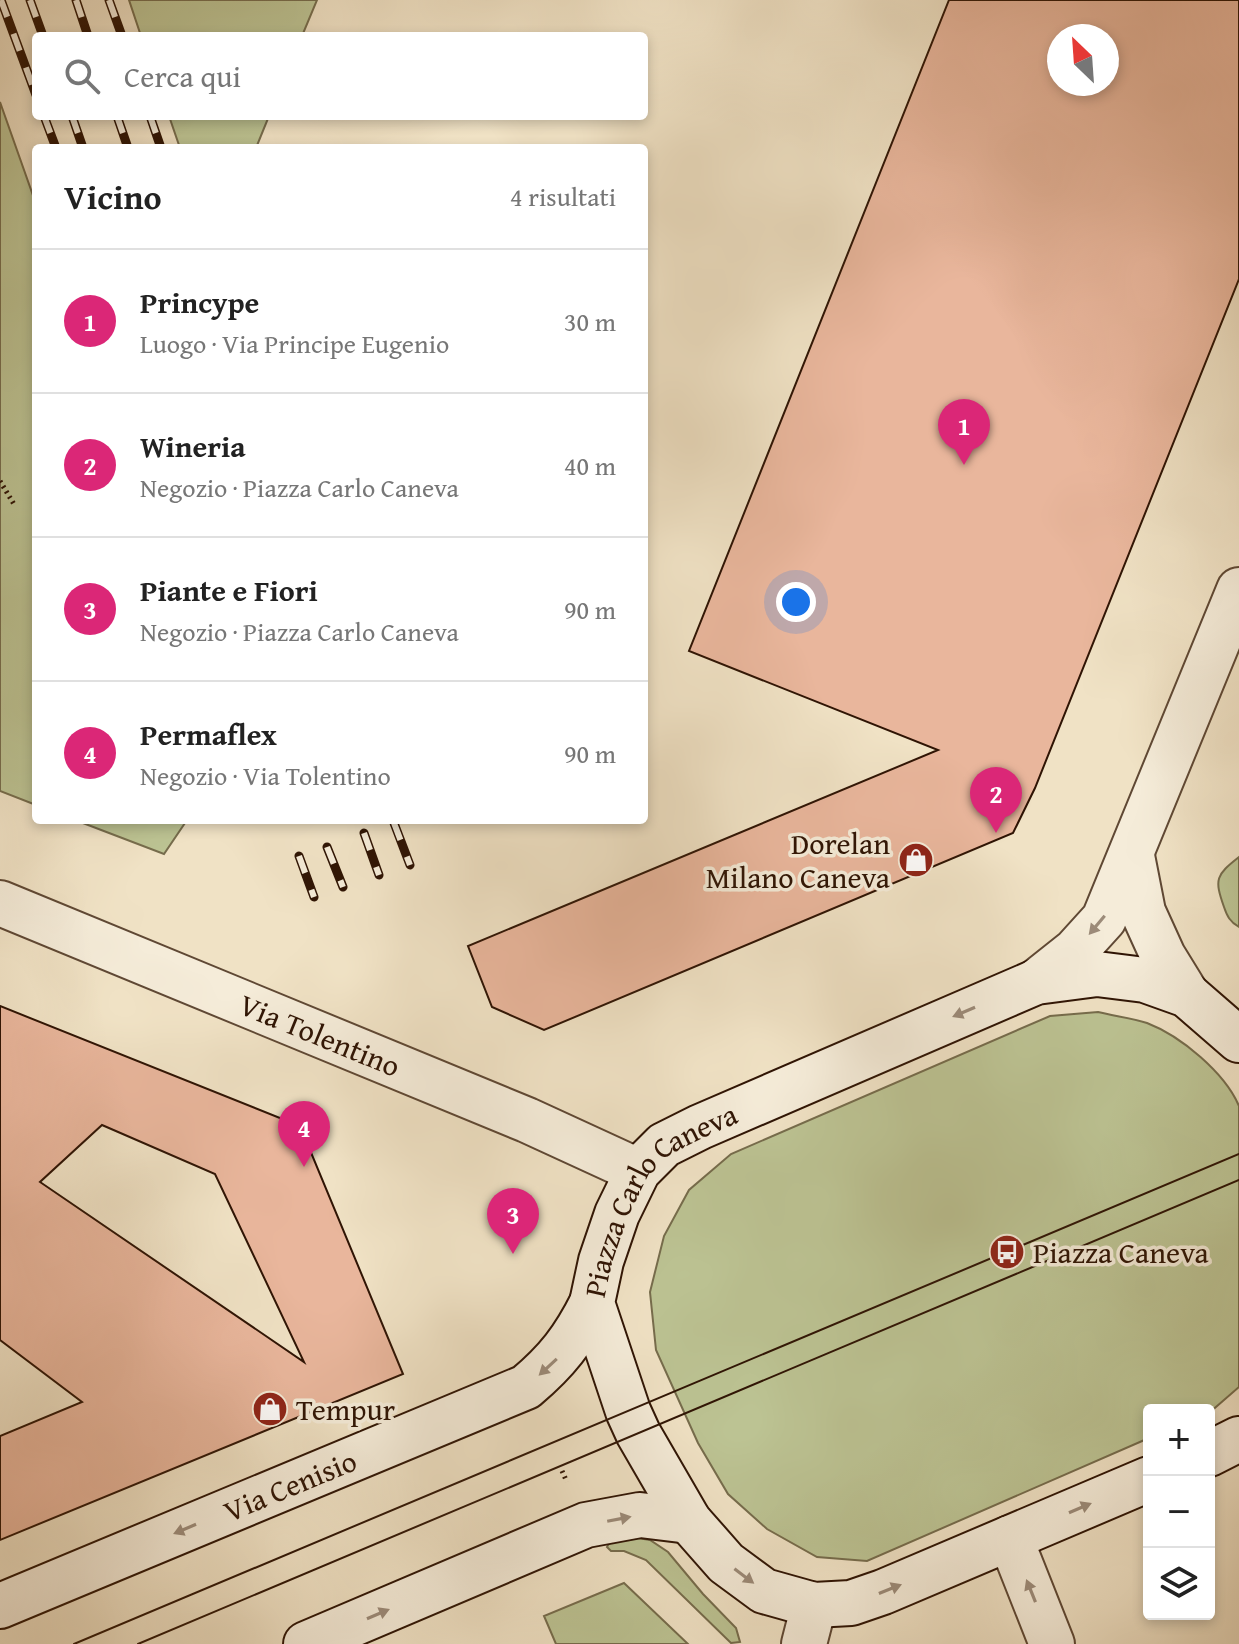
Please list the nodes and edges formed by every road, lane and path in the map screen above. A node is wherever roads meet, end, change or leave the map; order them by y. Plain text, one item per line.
1 (0, 481) edge
2 (15, 506) dead end
3 (1239, 590) edge
4 (1132, 856) junction
5 (0, 903) edge
6 (1036, 982) junction
7 (1187, 995) junction
8 (1239, 1040) edge
9 (638, 1171) junction
10 (592, 1303) junction
11 (1239, 1439) edge
12 (1215, 1451) edge
13 (1143, 1482) edge
14 (689, 1521) junction
15 (1010, 1538) junction
16 (0, 1606) edge
17 (809, 1624) edge
18 (306, 1644) edge
19 (1052, 1644) edge

1 - 2 path
3 - 4 main road
4 -> 6 main road, Piazza Carlo Caneva
4 - 7 main road, Piazza Carlo Caneva
5 - 9 main road, Via Tolentino
6 - 7 main road, Piazza Carlo Caneva
6 -> 9 main road, Piazza Carlo Caneva
7 - 8 main road, Piazza Carlo Caneva
9 - 10 main road, Piazza Carlo Caneva
10 - 14 main road, Piazza Carlo Caneva
10 -> 16 main road, Via Cenisio
11 - 12 main road
15 -> 13 main road, Piazza Carlo Caneva
14 -> 17 main road, Piazza Carlo Caneva
18 -> 14 main road
17 -> 15 main road, Piazza Carlo Caneva
19 -> 15 main road

